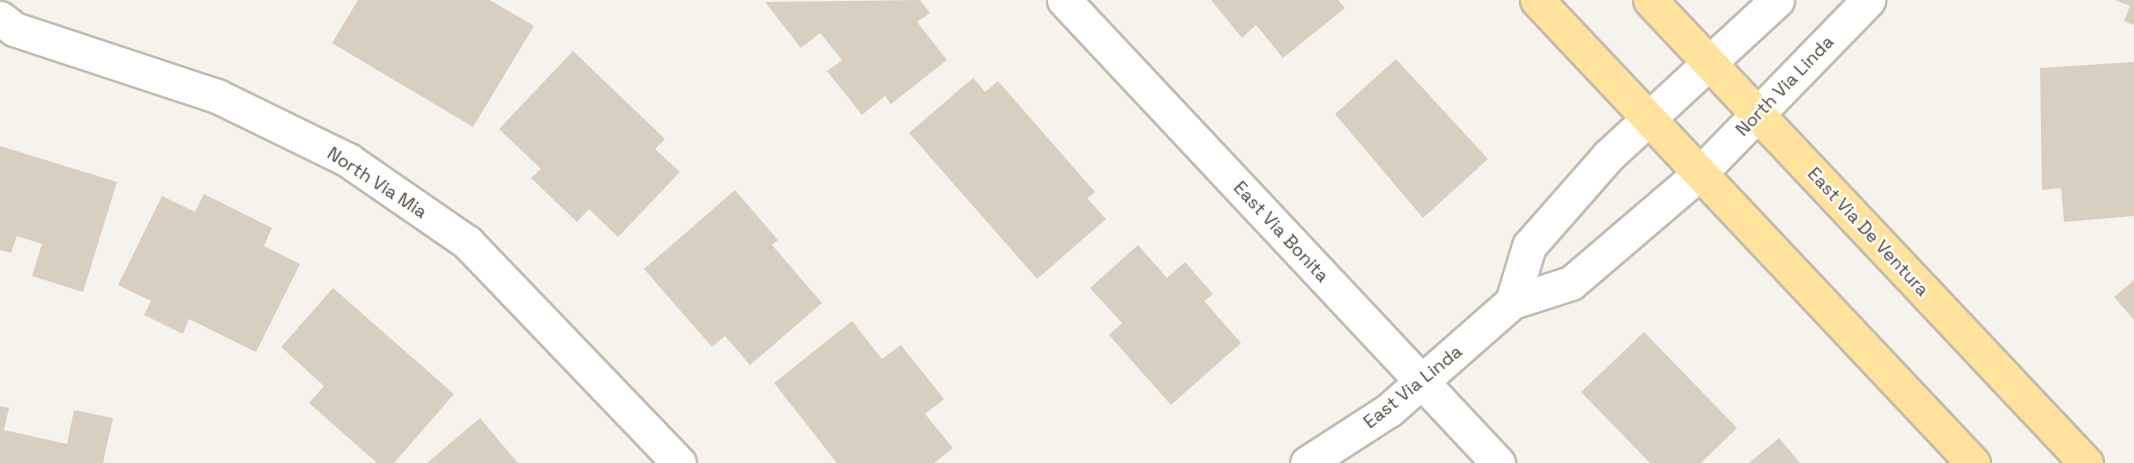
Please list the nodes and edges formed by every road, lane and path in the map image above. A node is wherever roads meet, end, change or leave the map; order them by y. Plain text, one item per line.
1 (1064, 0) edge
2 (1537, 0) edge
3 (1650, 0) edge
4 (1778, 0) edge
5 (1868, 0) edge
6 (0, 18) edge
7 (1708, 64) junction
8 (1758, 115) junction
9 (1650, 116) junction
10 (1701, 172) junction
11 (1512, 302) junction
12 (1422, 383) junction
13 (679, 463) edge
14 (1307, 463) edge
15 (1498, 463) edge
16 (1973, 463) edge
17 (2086, 463) edge

1 - 12 street, East Via Bonita
2 - 9 main road
3 - 7 main road, East Via De Ventura
4 - 7 street
5 - 8 street, North Via Linda
6 - 13 street, North Via Mia
7 - 8 main road, East Via De Ventura
7 - 9 street
8 - 10 street, North Via Linda
8 - 17 main road, East Via De Ventura
9 - 10 main road
9 - 11 street
10 - 11 street, East Via Linda
10 - 16 main road
11 - 12 street, East Via Linda
12 - 14 street, East Via Linda
12 - 15 street, East Via Bonita

